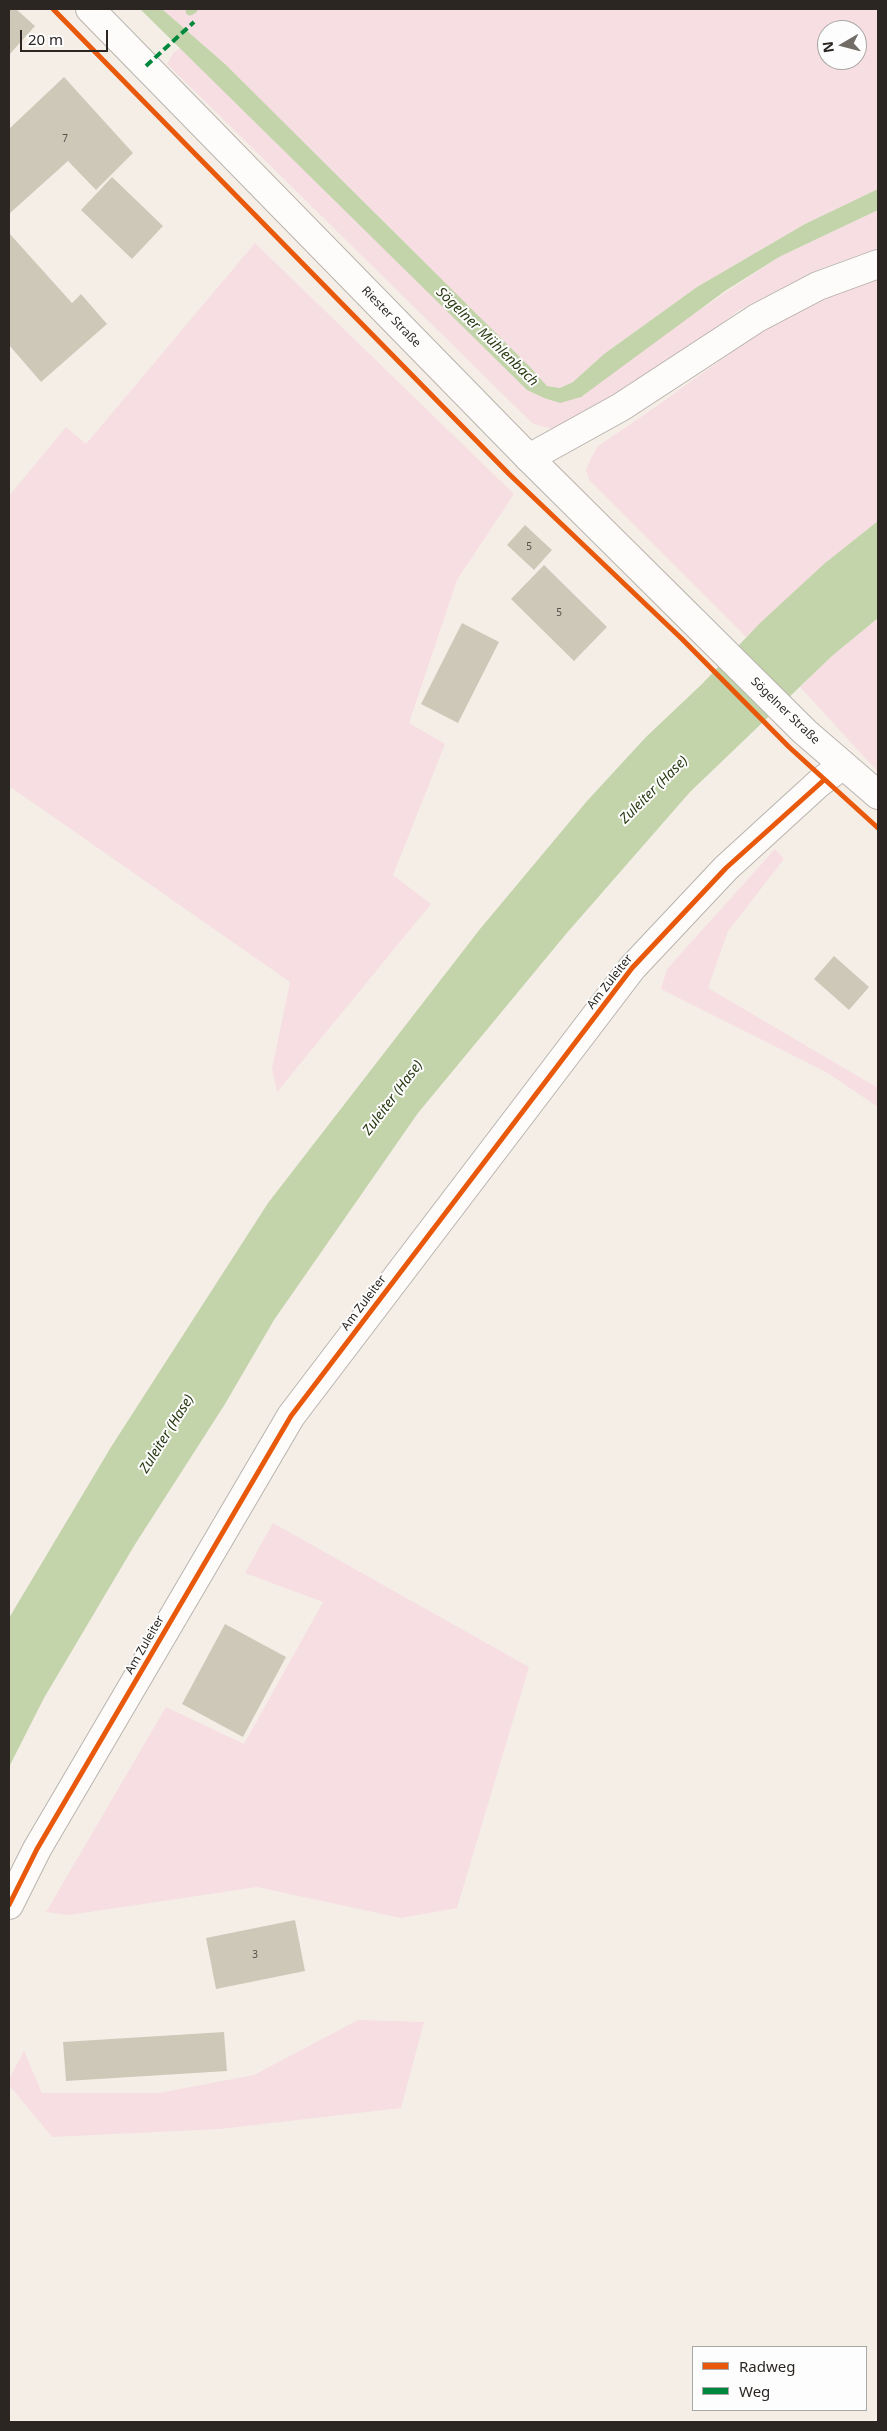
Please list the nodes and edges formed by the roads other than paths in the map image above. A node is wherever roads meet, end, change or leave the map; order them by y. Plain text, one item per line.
1 (90, 9) edge
2 (878, 264) edge
3 (529, 458) junction
4 (696, 622) joint
5 (843, 765) junction
6 (878, 795) edge
7 (9, 1905) edge

1 - 3 street, Riester Straße
2 - 3 street
3 - 4 street, Riester Straße
4 - 5 street, Sögelner Straße
5 - 6 street, Sögelner Straße
5 - 7 street, Am Zuleiter

